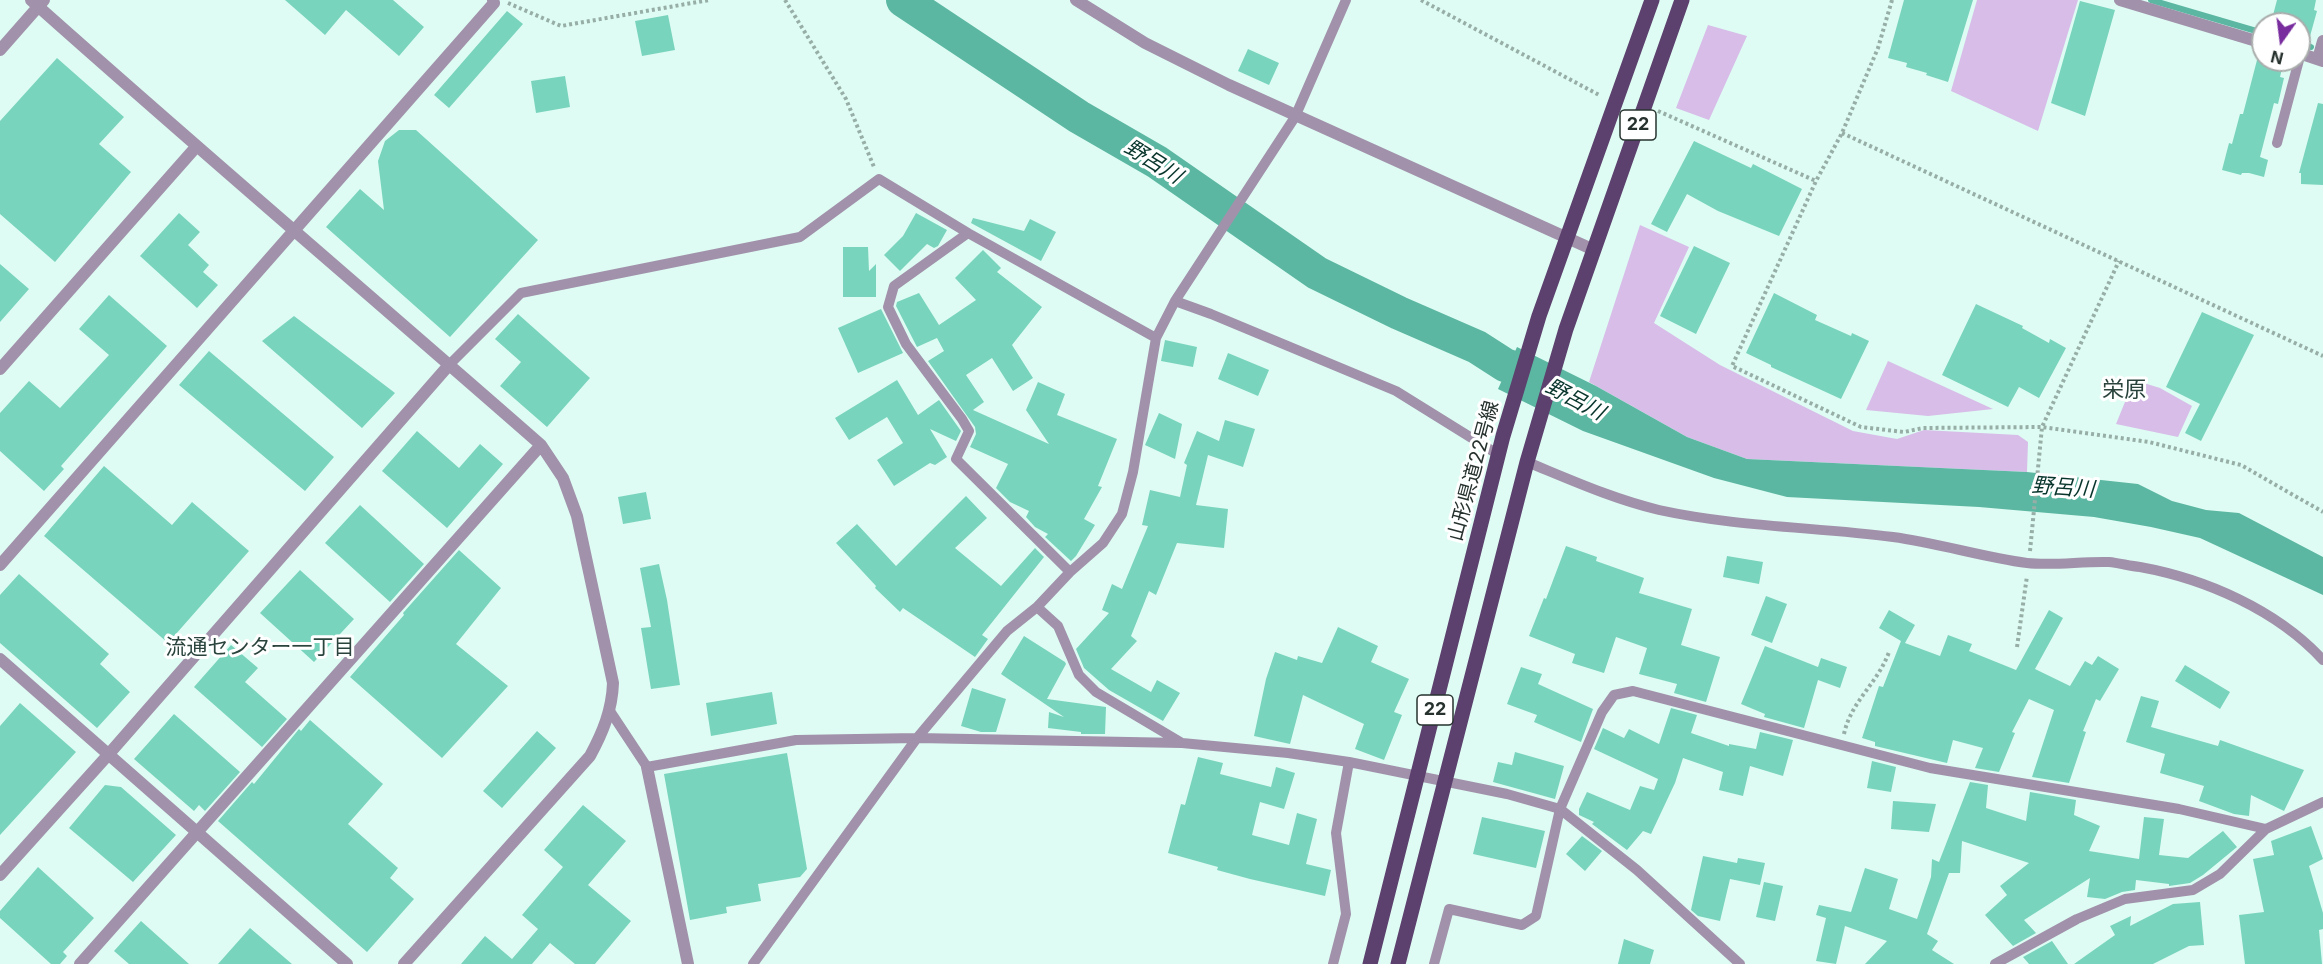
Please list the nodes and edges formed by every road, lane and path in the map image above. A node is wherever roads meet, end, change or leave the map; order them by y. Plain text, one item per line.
1 (494, 0) edge
2 (502, 0) edge
3 (710, 0) edge
4 (785, 0) edge
5 (1076, 0) edge
6 (1346, 0) edge
7 (1421, 0) edge
8 (1652, 0) edge
9 (1682, 0) edge
10 (1893, 0) edge
11 (2120, 0) edge
12 (38, 2) edge
13 (2251, 38) edge
14 (2323, 40) edge
15 (0, 50) edge
16 (2320, 60) edge
17 (2295, 72) edge
18 (1616, 104) junction
19 (1645, 106) junction
20 (1295, 117) junction
21 (1842, 133) junction
22 (2277, 143) dead end
23 (196, 147) junction
24 (879, 179) junction
25 (1816, 181) junction
26 (296, 231) junction
27 (968, 233) junction
28 (1568, 239) junction
29 (1594, 250) junction
30 (2119, 261) junction
31 (1174, 301) junction
32 (1156, 338) junction
33 (2323, 356) edge
34 (449, 365) junction
35 (0, 369) edge
36 (2042, 427) junction
37 (541, 446) junction
38 (1499, 455) junction
39 (1527, 462) junction
40 (2323, 512) edge
41 (2029, 563) junction
42 (0, 566) edge
43 (1070, 572) junction
44 (1037, 608) junction
45 (2017, 647) dead end
46 (1889, 652) dead end
47 (0, 659) edge
48 (2323, 660) edge
49 (610, 711) junction
50 (917, 738) junction
51 (1182, 743) junction
52 (1842, 746) junction
53 (108, 755) junction
54 (1349, 762) junction
55 (647, 767) junction
56 (1419, 776) junction
57 (1445, 782) junction
58 (2323, 802) edge
59 (1560, 809) junction
60 (2266, 829) junction
61 (197, 831) junction
62 (0, 875) edge
63 (80, 964) edge
64 (347, 964) edge
65 (404, 964) edge
66 (688, 964) edge
67 (753, 964) edge
68 (1333, 964) edge
69 (1370, 964) edge
70 (1398, 964) edge
71 (1434, 964) edge
72 (1740, 964) edge
73 (1995, 964) edge

1 - 26 street
2 - 3 path
4 - 24 path
5 - 20 street
6 - 20 lane
7 - 18 path
8 - 18 main road, 山形県道22号線 / 22
9 - 19 main road, 22
10 - 21 path
11 - 13 street
12 - 15 street
12 - 23 street
14 - 16 street
17 - 22 lane
18 - 28 main road, 山形県道22号線 / 22
19 - 25 path
19 - 29 main road, 22
20 - 28 street
20 - 31 lane
21 - 25 path
21 - 30 path
23 - 26 street
23 - 35 street
24 - 27 lane
24 - 34 lane
25 - 36 path
26 - 34 street
26 - 42 street
27 - 32 lane
27 - 43 lane
28 - 29 street
28 - 38 main road, 山形県道22号線 / 22
29 - 39 main road, 22
30 - 33 path
30 - 36 path
31 - 32 lane
31 - 38 lane
32 - 43 lane
34 - 37 street
34 - 53 street
36 - 40 path
36 - 41 path
37 - 49 street
37 - 61 street
38 - 56 main road, 山形県道22号線 / 22
39 - 41 lane
39 - 57 main road, 22
41 - 45 path
41 - 48 lane
43 - 44 lane
44 - 50 lane
44 - 51 lane
46 - 52 path
47 - 53 street
49 - 55 lane
49 - 65 street
50 - 51 lane
50 - 55 lane
50 - 67 lane
51 - 54 lane
52 - 59 lane
52 - 60 lane
53 - 61 street
53 - 62 street
54 - 56 lane
54 - 68 lane
55 - 66 street
56 - 57 lane
56 - 69 main road, 山形県道22号線 / 22
57 - 59 lane
57 - 70 main road, 22
58 - 60 lane
59 - 71 lane
59 - 72 lane
60 - 73 lane
61 - 63 street
61 - 64 street

